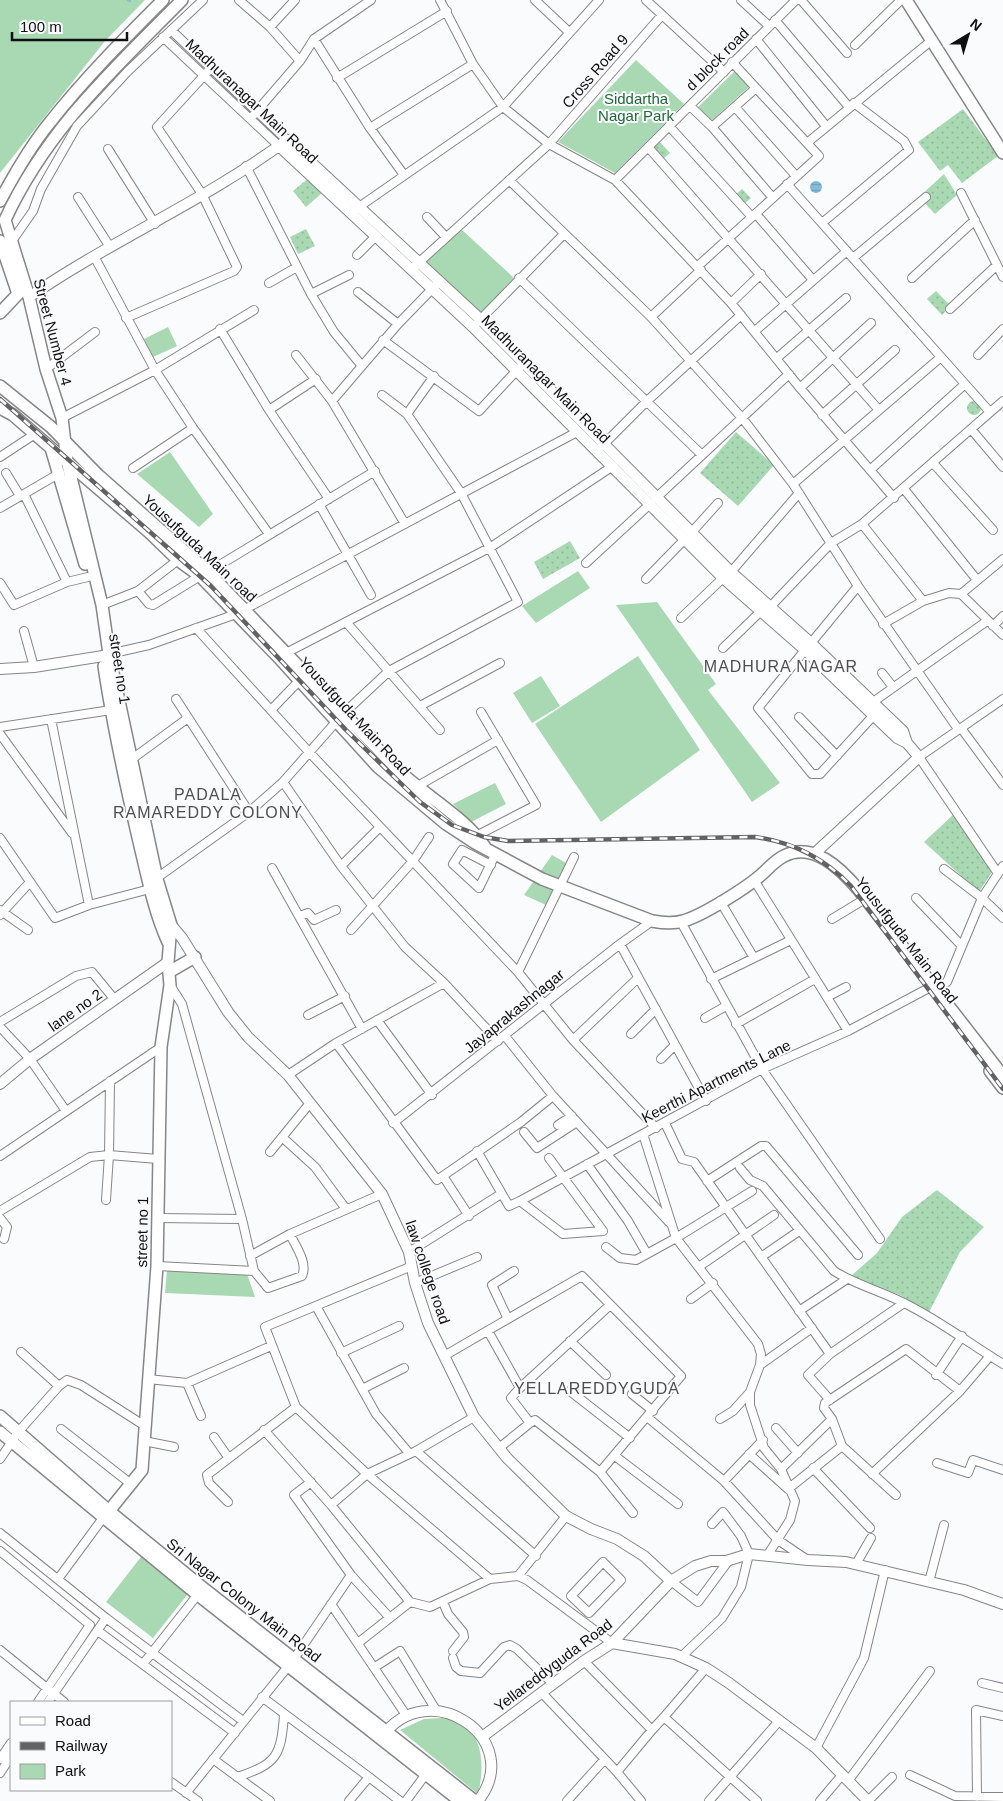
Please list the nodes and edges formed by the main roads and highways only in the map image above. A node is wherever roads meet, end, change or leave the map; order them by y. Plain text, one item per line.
1 (163, 0) edge
2 (182, 0) edge
3 (906, 0) edge
4 (912, 0) edge
5 (926, 26) junction
6 (1000, 140) edge
7 (1003, 153) edge
8 (0, 201) edge
9 (3, 219) edge
10 (7, 239) edge
11 (0, 313) edge
12 (0, 386) edge
13 (0, 408) edge
14 (64, 440) junction
15 (52, 448) junction
16 (68, 461) junction
17 (204, 574) junction
18 (94, 588) junction
19 (240, 611) junction
20 (106, 655) junction
21 (340, 718) junction
22 (485, 847) junction
23 (759, 877) junction
24 (152, 883) junction
25 (195, 957) road end
26 (169, 967) junction
27 (931, 989) junction
28 (1003, 1076) edge
29 (1003, 1088) edge
30 (0, 1416) edge
31 (0, 1432) edge
32 (106, 1514) junction
33 (384, 1735) junction
34 (460, 1801) edge
35 (477, 1801) edge

1 - 8 main road
2 - 9 main road
3 - 5 main road
4 - 5 main road
5 - 6 main road
6 - 7 main road
9 - 10 main road
10 - 11 main road
10 - 14 main road, Street Number 4
12 - 14 main road
13 - 15 main road
14 - 16 main road, Street Number 4
14 - 17 main road, Yousufguda Main road
15 - 16 main road, Yousufguda Main Road
15 - 18 main road, street no 1
16 - 17 main road, Yousufguda Main Road
16 - 18 main road, street no 1
17 - 19 main road, Yousufguda Main Road
18 - 20 main road, street no 1
18 - 20 main road, street no 1
19 - 21 main road, Yousufguda Main Road
19 - 21 main road, Yousufguda Main road
20 - 24 main road, street no 1
20 - 24 main road, street no 1
21 - 22 main road, Yousufguda Main road
21 - 22 main road, Yousufguda Main Road
22 - 23 main road, Yousufguda Main Road
23 - 27 main road, Yousufguda Main Road
23 - 27 main road, Yousufguda Main Road
24 - 26 main road, street no 1
25 - 26 main road
26 - 32 main road, street no 1
27 - 28 main road, Yousufguda Main Road
27 - 29 main road, Yousufguda Main Road
30 - 32 main road, Sri Nagar Colony Main Road
31 - 32 main road, Sri Nagar Colony Main Road
32 - 33 main road, Sri Nagar Colony Main Road
33 - 34 main road, Sri Nagar Colony Main Road
33 - 35 main road, Sri Nagar Colony Main Road

